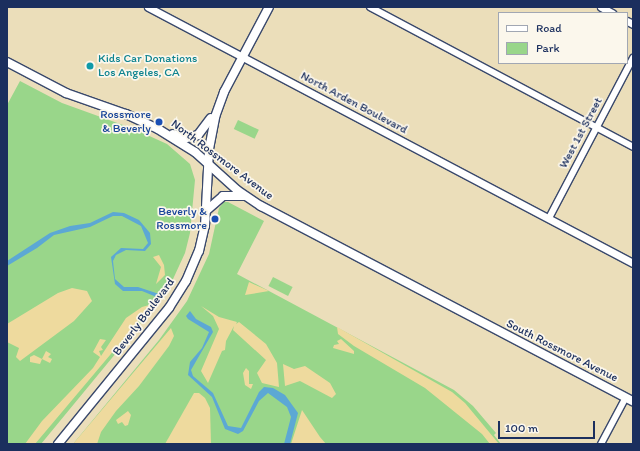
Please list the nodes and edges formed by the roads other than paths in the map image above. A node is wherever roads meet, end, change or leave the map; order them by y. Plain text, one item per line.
1 (148, 7) edge
2 (269, 7) edge
3 (370, 7) edge
4 (601, 7) edge
5 (610, 12) edge
6 (243, 57) junction
7 (633, 58) edge
8 (7, 62) edge
9 (224, 92) junction
10 (597, 127) junction
11 (158, 129) junction
12 (633, 147) edge
13 (209, 165) junction
14 (245, 196) junction
15 (207, 210) junction
16 (549, 218) junction
17 (633, 262) edge
18 (481, 322) joint
19 (629, 399) edge
20 (58, 444) edge
21 (602, 444) edge

1 - 6 street, North Arden Boulevard
2 - 6 main road, Beverly Boulevard
3 - 10 street
4 - 5 street
6 - 9 main road, Beverly Boulevard
6 - 16 street, North Arden Boulevard
7 - 10 street, West 1st Street
8 - 11 main road, North Rossmore Avenue
9 - 11 main road
9 - 13 main road, Beverly Boulevard
10 - 12 street
10 - 16 street, West 1st Street
11 - 13 main road, North Rossmore Avenue
13 - 14 main road, North Rossmore Avenue
13 - 15 main road, Beverly Boulevard
14 - 15 main road
14 - 18 main road, North Rossmore Avenue
15 - 20 main road, Beverly Boulevard
16 - 17 street, North Arden Boulevard
18 - 19 main road, South Rossmore Avenue
19 - 21 street

